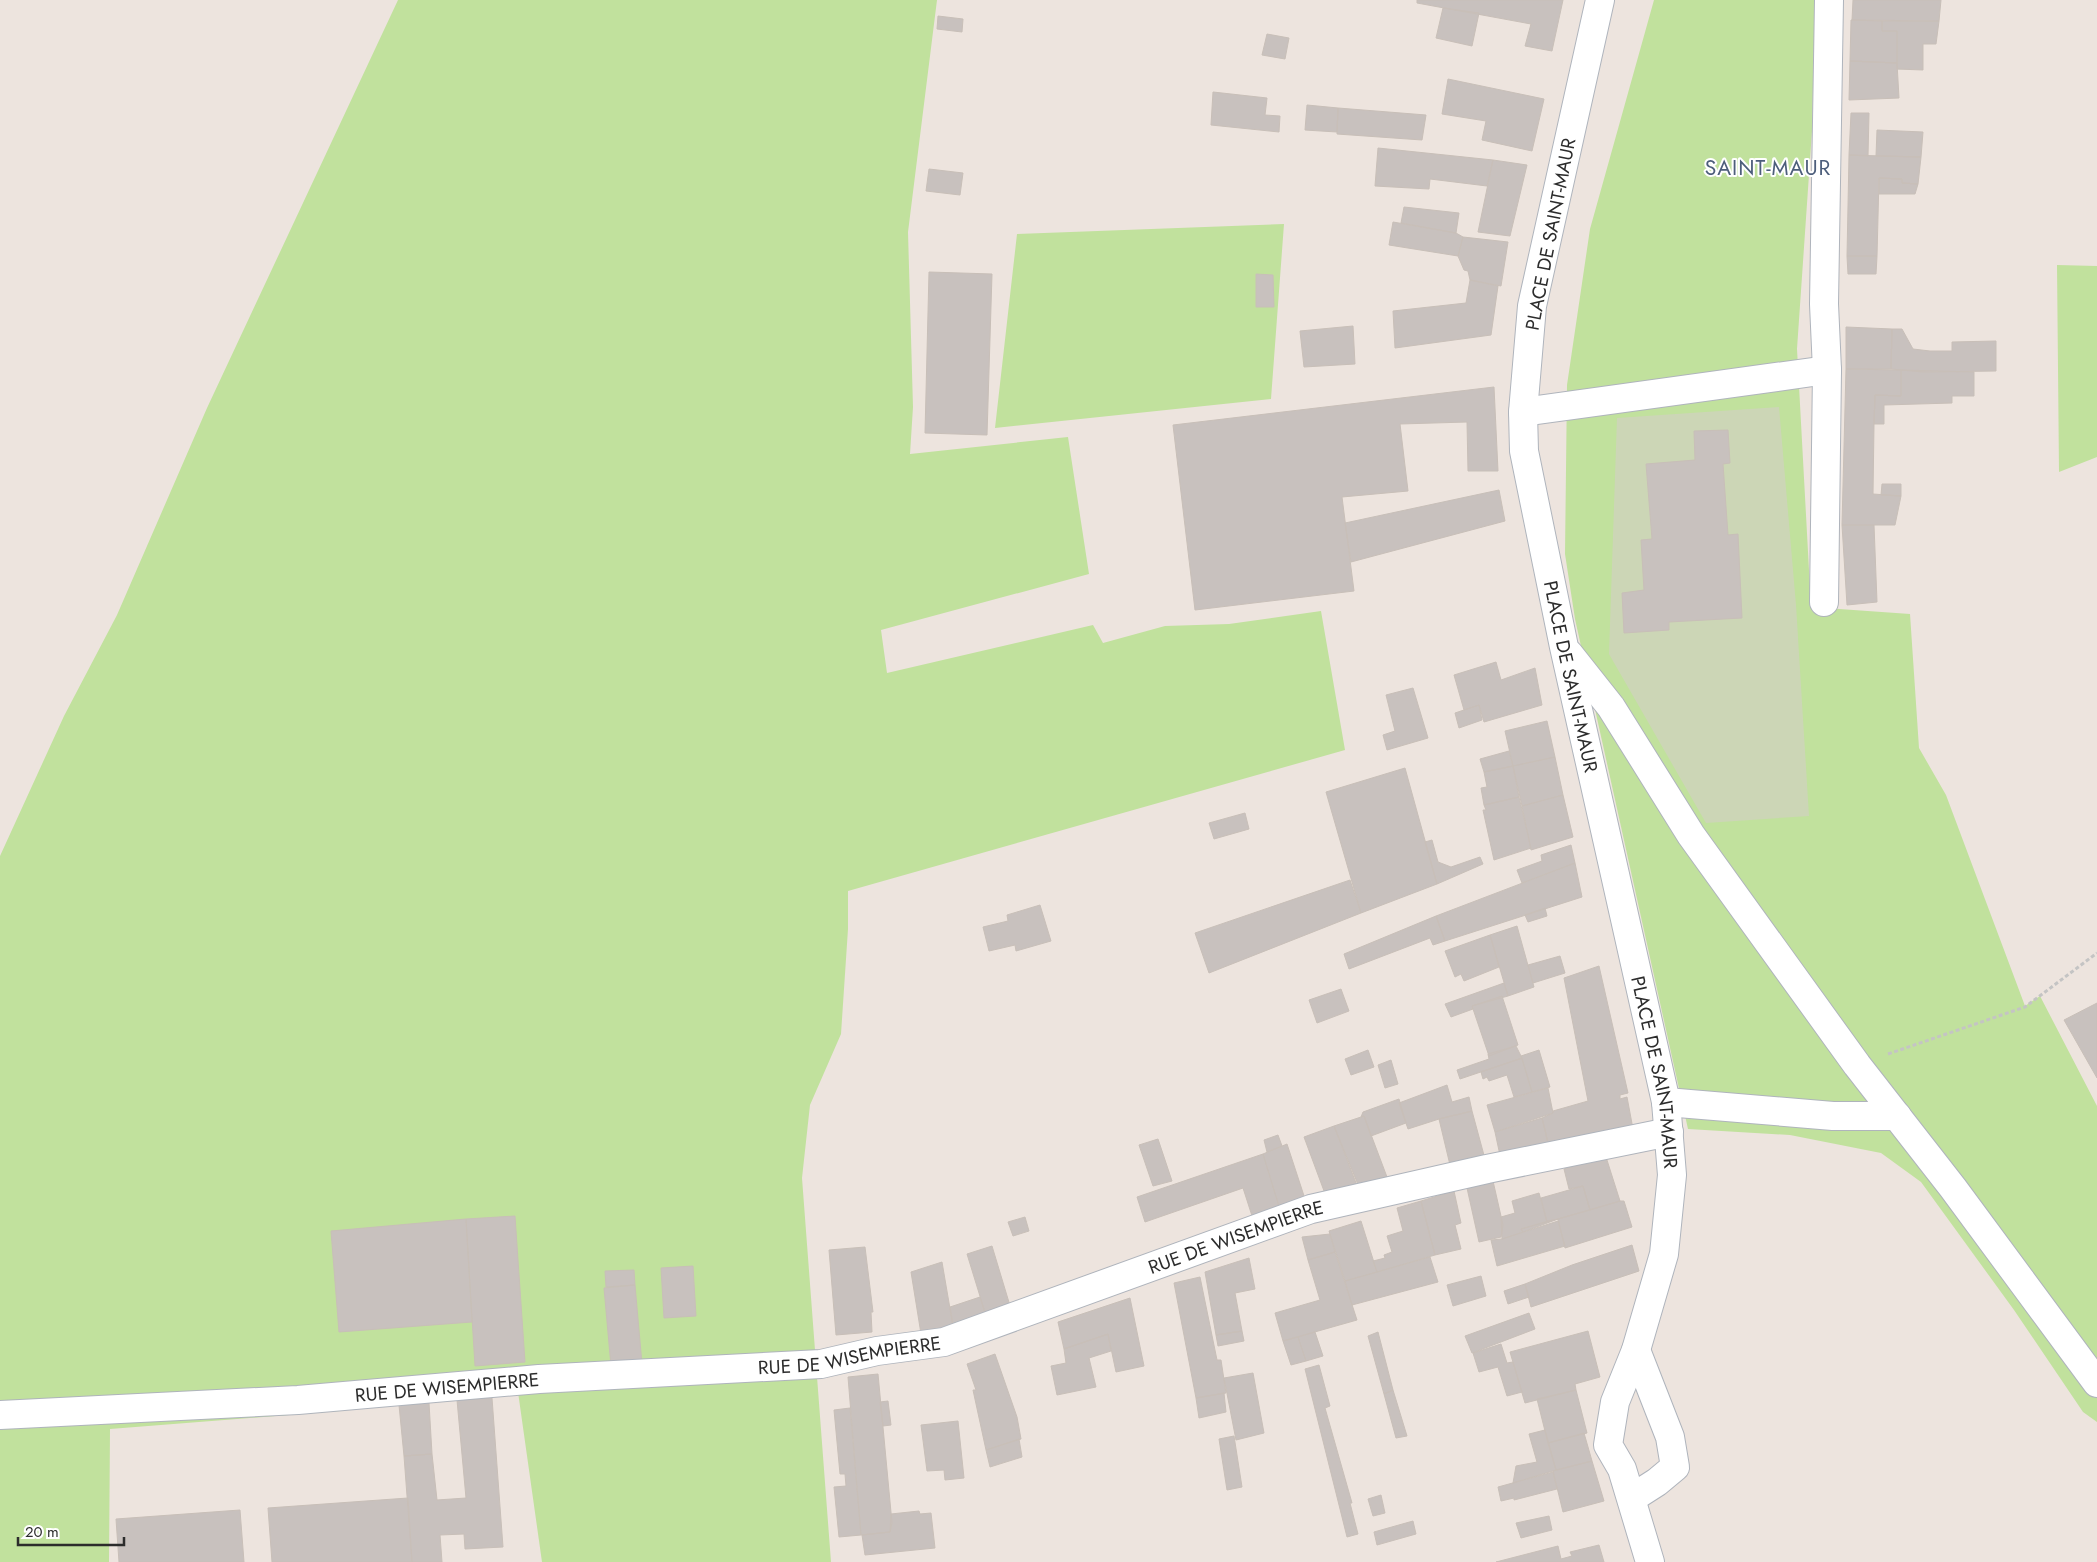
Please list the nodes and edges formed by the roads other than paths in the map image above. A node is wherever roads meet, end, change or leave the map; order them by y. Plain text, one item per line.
1 (1600, 0) edge
2 (1829, 0) edge
3 (1827, 370) junction
4 (1524, 412) junction
5 (1824, 602) dead end
6 (1564, 647) junction
7 (1666, 1102) junction
8 (1897, 1116) junction
9 (1669, 1132) junction
10 (1636, 1350) junction
11 (2097, 1383) edge
12 (0, 1415) edge
13 (1632, 1498) junction
14 (1650, 1562) edge

1 - 4 street, PLACE DE SAINT-MAUR
2 - 3 street
3 - 4 street
3 - 5 street
4 - 6 street, PLACE DE SAINT-MAUR
6 - 7 street, PLACE DE SAINT-MAUR
6 - 8 street
7 - 8 street
7 - 9 street, PLACE DE SAINT-MAUR
8 - 11 street
9 - 10 street, PLACE DE SAINT-MAUR
9 - 12 street, RUE DE WISEMPIERRE
10 - 13 street, PLACE DE SAINT-MAUR
10 - 13 street
13 - 14 street, PLACE DE SAINT-MAUR

